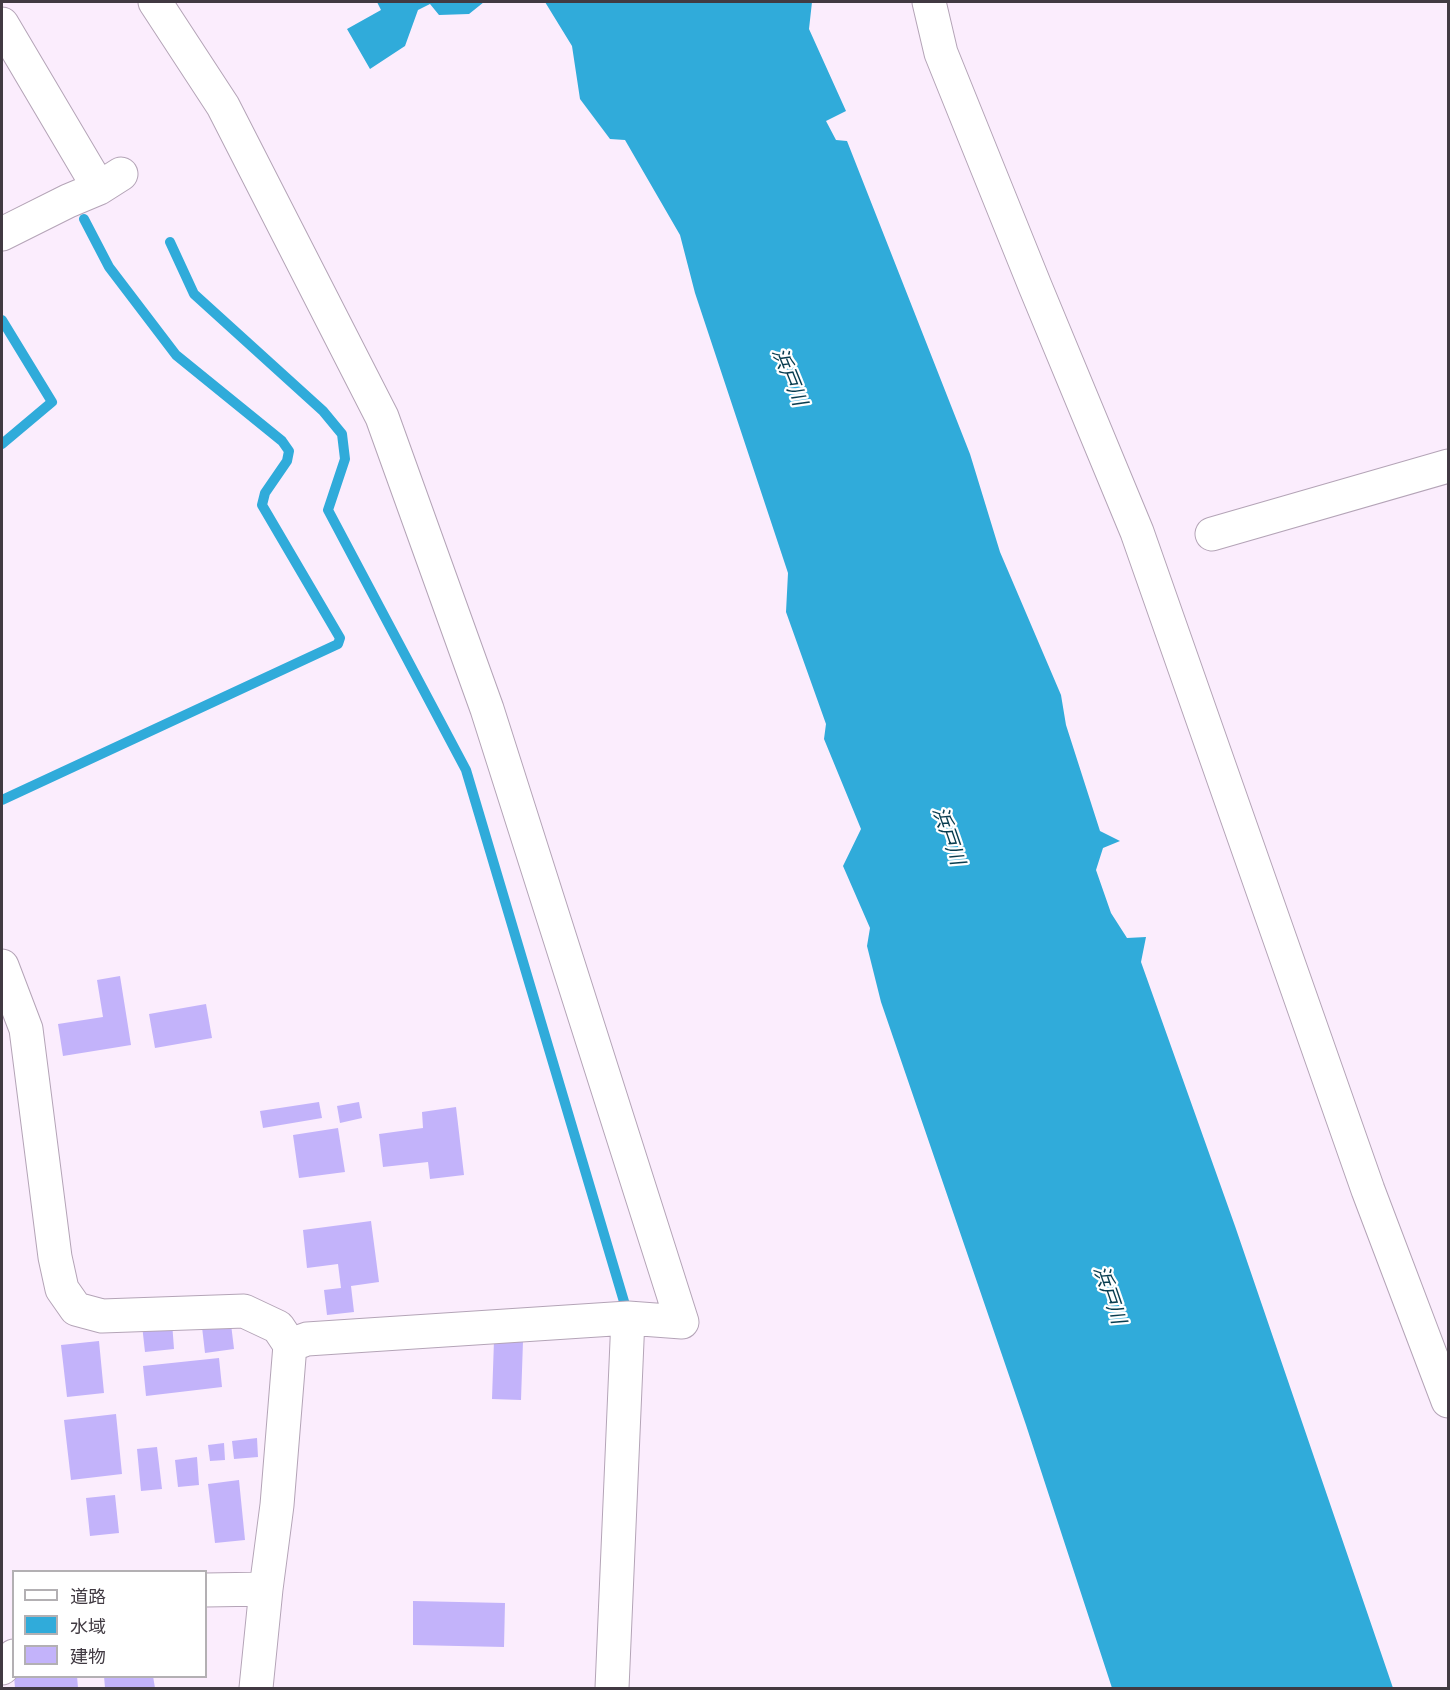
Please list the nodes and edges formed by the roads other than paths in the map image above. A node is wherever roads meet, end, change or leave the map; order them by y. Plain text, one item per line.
1 (154, 2) edge
2 (929, 2) edge
3 (2, 24) edge
4 (2, 234) edge
5 (1449, 466) edge
6 (1212, 534) dead end
7 (2, 966) edge
8 (639, 1319) junction
9 (290, 1345) junction
10 (1449, 1401) edge
11 (266, 1589) junction
12 (207, 1590) edge
13 (256, 1689) edge
14 (612, 1689) edge

1 - 8 street
2 - 10 street
3 - 4 street
5 - 6 street
7 - 9 street
8 - 9 street
8 - 14 street
9 - 11 street
11 - 12 street
11 - 13 street

